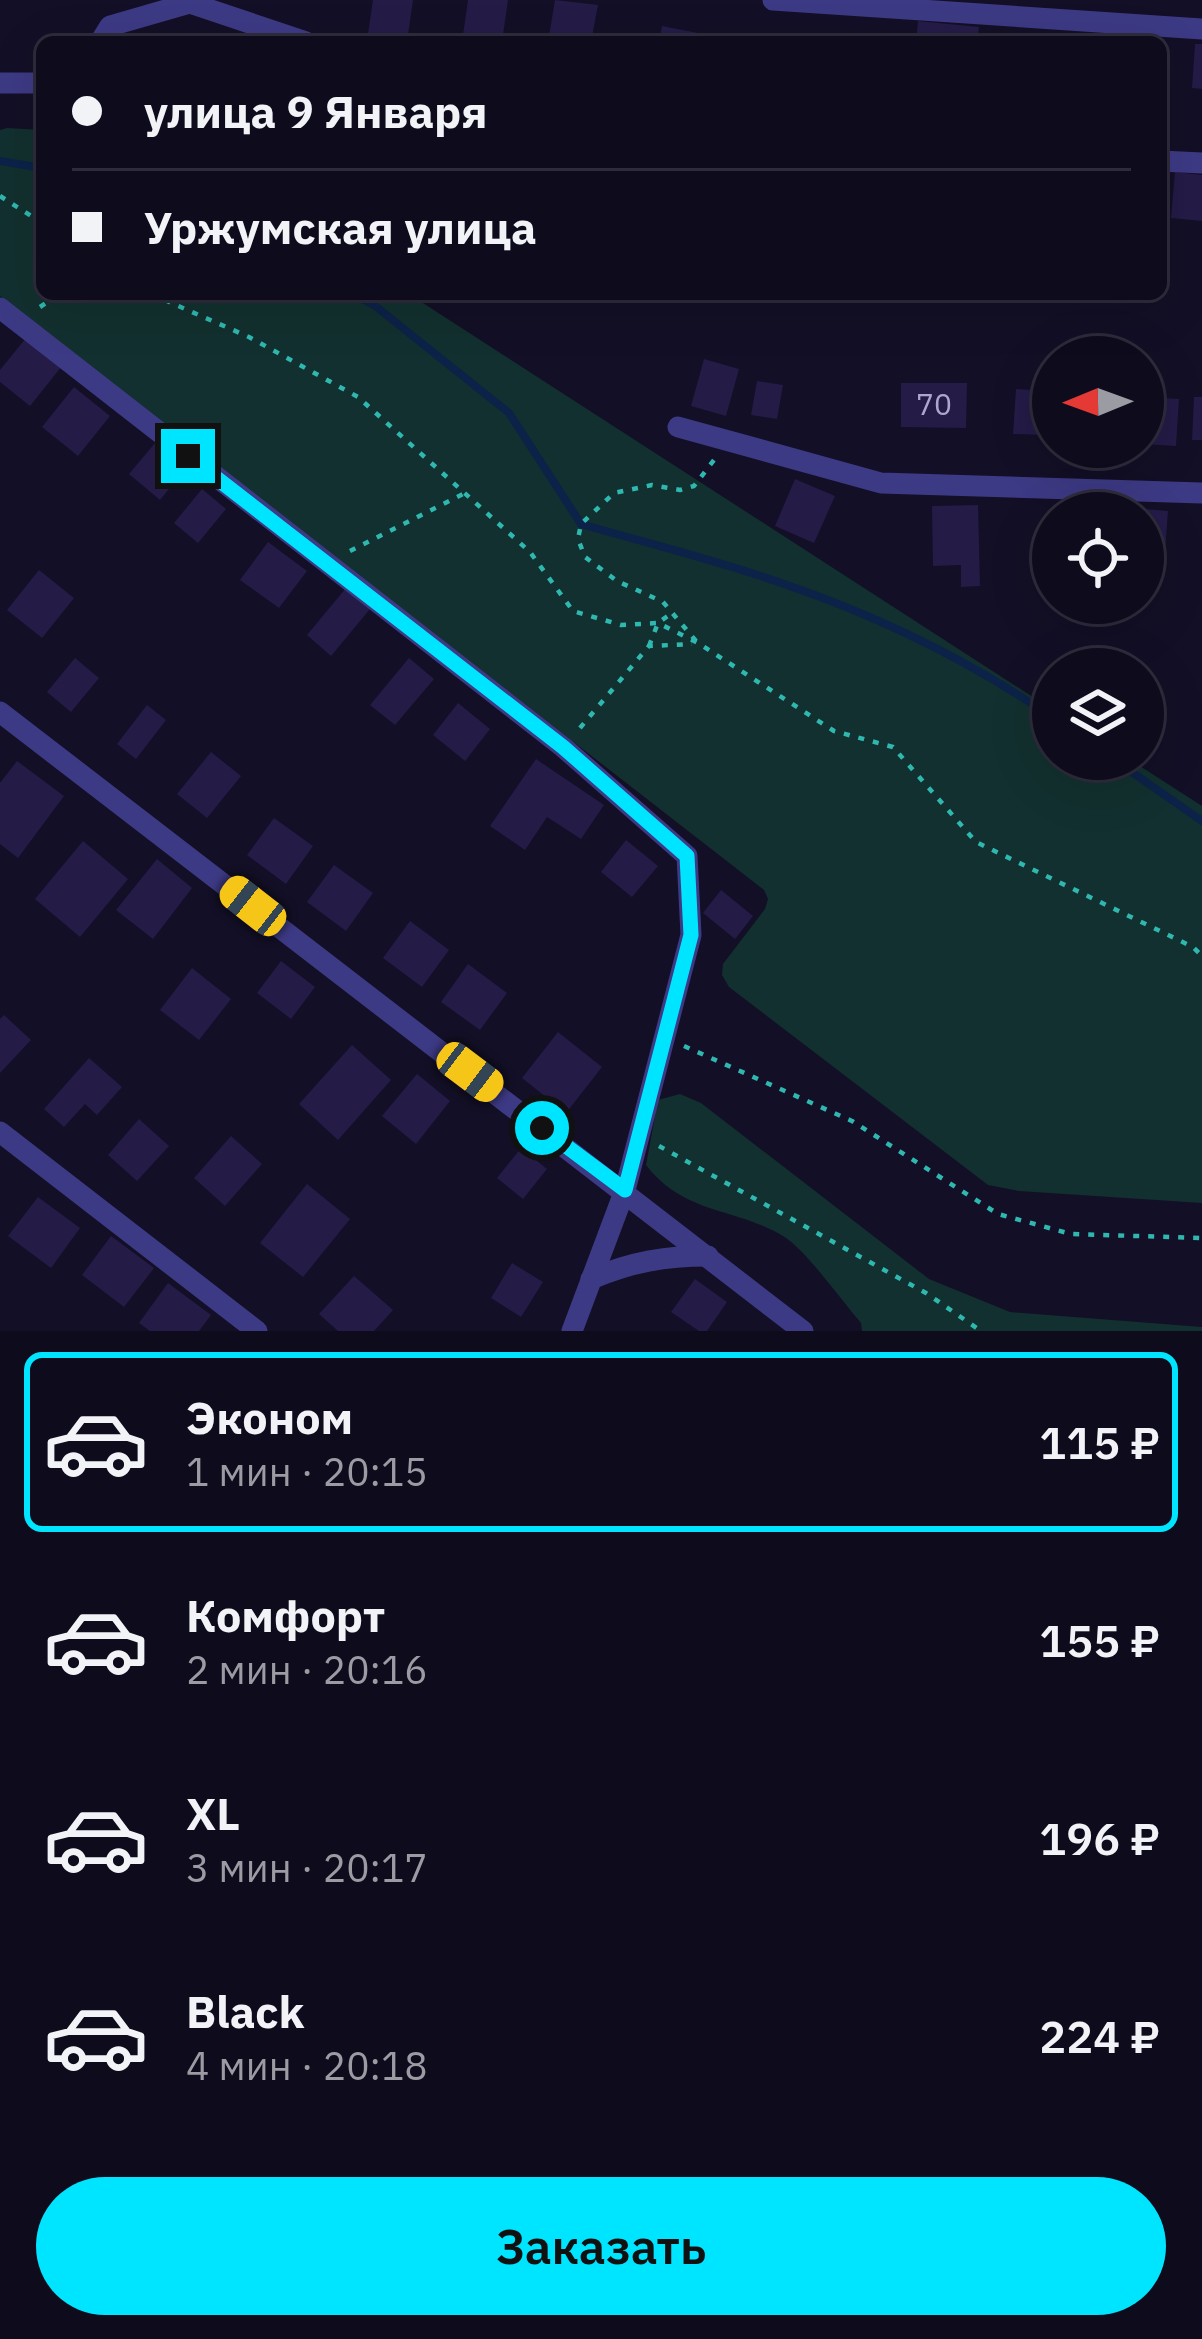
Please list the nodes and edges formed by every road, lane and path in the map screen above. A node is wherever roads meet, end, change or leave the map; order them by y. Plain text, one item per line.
1 (773, 0) edge
2 (190, 2) edge
3 (1202, 29) edge
4 (104, 36) edge
5 (289, 36) edge
6 (0, 83) edge
7 (36, 83) edge
8 (1167, 160) edge
9 (1202, 163) edge
10 (0, 196) edge
11 (36, 219) edge
12 (165, 300) edge
13 (0, 308) edge
14 (679, 427) dead end
15 (748, 446) junction
16 (1202, 493) edge
17 (463, 494) junction
18 (324, 564) junction
19 (673, 614) junction
20 (658, 623) junction
21 (698, 644) junction
22 (649, 646) junction
23 (0, 712) edge
24 (563, 747) junction
25 (1202, 956) edge
26 (665, 1038) junction
27 (0, 1132) edge
28 (638, 1135) junction
29 (625, 1190) junction
30 (1202, 1238) edge
31 (708, 1256) junction
32 (591, 1279) junction
33 (257, 1331) edge
34 (572, 1331) edge
35 (803, 1331) edge
36 (981, 1331) edge

1 - 3 street
2 - 4 street
2 - 5 street
6 - 7 street
8 - 9 street
10 - 11 path
12 - 17 path
13 - 18 street
14 - 15 street
15 - 16 street
15 - 19 path
17 - 18 path
17 - 20 path
18 - 24 street
19 - 20 path
19 - 21 path
20 - 21 path
20 - 22 path
21 - 22 path
21 - 25 path
22 - 24 path
23 - 29 street
24 - 26 street
26 - 28 street
26 - 30 path
27 - 33 street
28 - 29 street
28 - 36 path
29 - 31 street
29 - 32 street
31 - 32 street
31 - 35 street
32 - 34 street

